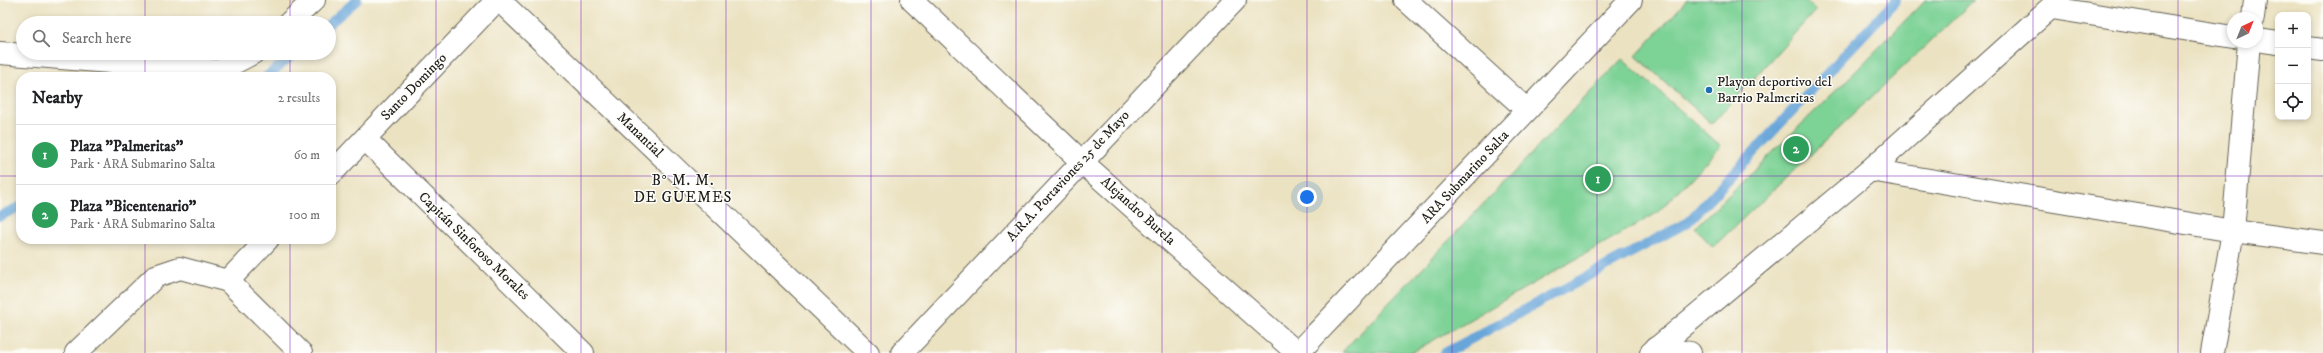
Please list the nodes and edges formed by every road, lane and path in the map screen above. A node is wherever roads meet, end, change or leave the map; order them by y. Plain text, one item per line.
1 (314, 0) edge
2 (498, 0) edge
3 (912, 0) edge
4 (1235, 0) edge
5 (1406, 0) edge
6 (1631, 0) edge
7 (2255, 0) edge
8 (2056, 4) edge
9 (2254, 12) edge
10 (297, 16) edge
11 (2227, 36) edge
12 (2263, 41) edge
13 (2275, 43) edge
14 (2248, 48) edge
15 (2311, 48) edge
16 (2323, 50) edge
17 (0, 53) edge
18 (16, 54) edge
19 (85, 60) edge
20 (240, 60) edge
21 (1527, 110) junction
22 (364, 139) junction
23 (1082, 162) junction
24 (336, 169) edge
25 (1870, 170) junction
26 (2233, 231) junction
27 (2323, 243) edge
28 (263, 244) edge
29 (228, 281) junction
30 (1654, 351) edge
31 (76, 353) edge
32 (301, 353) edge
33 (583, 353) edge
34 (868, 353) edge
35 (902, 353) edge
36 (1298, 353) edge
37 (1690, 353) edge
38 (2212, 353) edge

1 - 10 street
2 - 22 street, Santo Domingo
2 - 34 street, Manantial
3 - 23 street, Alejandro Burela
4 - 23 street, A.R.A. Portaviones 25 de Mayo
5 - 21 street
6 - 21 street, ARA Submarino Salta
7 - 9 street
8 - 11 street
8 - 25 street
12 - 13 street
14 - 26 street
15 - 16 street
17 - 18 street
19 - 20 street
21 - 36 street, ARA Submarino Salta
22 - 24 street, Santo Domingo
22 - 33 street, Capitán Sinforoso Morales
23 - 35 street, A.R.A. Portaviones 25 de Mayo
23 - 36 street, Alejandro Burela
25 - 26 street
25 - 30 street
26 - 27 street
26 - 38 street
28 - 29 street
29 - 31 street
29 - 32 street
30 - 37 street

